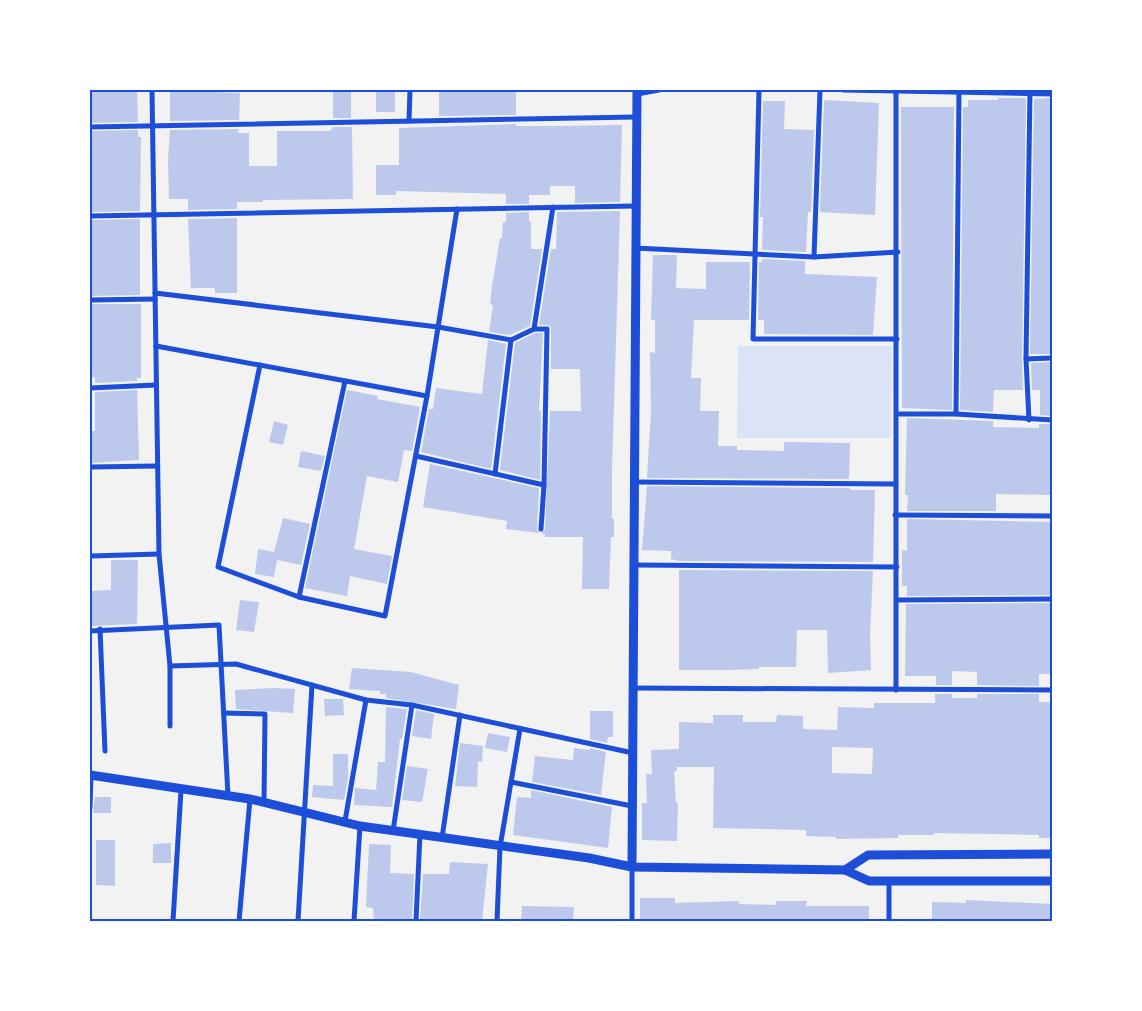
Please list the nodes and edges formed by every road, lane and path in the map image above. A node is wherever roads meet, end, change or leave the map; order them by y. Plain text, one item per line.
1 (152, 90) edge
2 (410, 90) edge
3 (659, 90) edge
4 (759, 90) edge
5 (820, 90) edge
6 (843, 90) edge
7 (896, 90) edge
8 (959, 91) edge
9 (637, 92) edge
10 (1030, 92) edge
11 (1052, 94) edge
12 (636, 117) junction
13 (409, 121) junction
14 (153, 126) junction
15 (90, 127) edge
16 (635, 206) junction
17 (553, 207) junction
18 (458, 209) junction
19 (154, 214) junction
20 (90, 216) edge
21 (635, 248) junction
22 (898, 252) junction
23 (754, 254) junction
24 (814, 257) junction
25 (155, 296) junction
26 (90, 300) edge
27 (438, 327) junction
28 (534, 329) junction
29 (897, 339) junction
30 (511, 340) junction
31 (156, 346) junction
32 (1052, 358) edge
33 (1026, 359) junction
34 (260, 365) junction
35 (345, 380) junction
36 (156, 385) junction
37 (90, 388) edge
38 (427, 396) junction
39 (897, 414) junction
40 (956, 414) junction
41 (1029, 420) junction
42 (1052, 420) edge
43 (416, 456) junction
44 (158, 466) junction
45 (90, 467) edge
46 (495, 474) junction
47 (634, 482) junction
48 (896, 484) junction
49 (544, 485) junction
50 (895, 515) junction
51 (1052, 516) edge
52 (541, 529) dead end
53 (159, 554) junction
54 (90, 556) edge
55 (634, 566) junction
56 (897, 567) junction
57 (299, 597) junction
58 (1052, 599) edge
59 (897, 600) junction
60 (168, 626) junction
61 (100, 629) junction
62 (90, 631) edge
63 (222, 664) junction
64 (170, 666) junction
65 (312, 685) junction
66 (633, 688) junction
67 (896, 690) junction
68 (1052, 690) edge
69 (366, 700) junction
70 (412, 705) junction
71 (224, 713) junction
72 (460, 714) junction
73 (170, 726) dead end
74 (520, 729) junction
75 (106, 751) dead end
76 (633, 753) junction
77 (90, 775) edge
78 (511, 782) junction
79 (182, 790) junction
80 (228, 796) junction
81 (250, 799) junction
82 (264, 802) junction
83 (632, 806) junction
84 (90, 808) edge
85 (304, 813) junction
86 (345, 821) junction
87 (360, 826) junction
88 (393, 831) junction
89 (420, 834) junction
90 (442, 838) junction
91 (500, 846) junction
92 (1052, 854) edge
93 (632, 867) junction
94 (845, 870) junction
95 (889, 881) junction
96 (1052, 881) edge
97 (172, 921) edge
98 (239, 921) edge
99 (298, 921) edge
100 (354, 921) edge
101 (416, 921) edge
102 (497, 921) edge
103 (632, 921) edge
104 (889, 921) edge

1 - 14 street
2 - 13 street
3 - 9 street
4 - 23 street
5 - 24 street
6 - 7 street
7 - 8 street
7 - 22 street
8 - 10 street
8 - 40 street
9 - 12 street
10 - 11 street
10 - 33 street
12 - 13 street
12 - 16 street
13 - 14 street
14 - 15 street
14 - 19 street
16 - 17 street
16 - 21 street
17 - 18 street
17 - 28 street
18 - 19 street
18 - 27 street
19 - 20 street
19 - 25 street
21 - 23 street
21 - 47 street
22 - 24 street
22 - 29 street
23 - 24 street
23 - 29 street
25 - 26 street
25 - 27 street
25 - 31 street
27 - 30 street
27 - 38 street
28 - 30 street
28 - 49 street
29 - 39 street
30 - 46 street
31 - 34 street
31 - 36 street
32 - 33 street
33 - 41 street
34 - 35 street
34 - 57 street
35 - 38 street
35 - 57 street
36 - 37 street
36 - 44 street
38 - 43 street
39 - 40 street
39 - 48 street
40 - 41 street
41 - 42 street
43 - 46 street
43 - 57 street
44 - 45 street
44 - 53 street
46 - 49 street
47 - 48 street
47 - 55 street
48 - 50 street
49 - 52 street
50 - 51 street
50 - 56 street
53 - 54 street
53 - 60 street
55 - 56 street
55 - 66 street
56 - 59 street
58 - 59 street
59 - 67 street
60 - 61 street
60 - 63 street
60 - 64 street
61 - 62 street
61 - 75 street
63 - 64 street
63 - 65 street
63 - 71 street
64 - 73 street
65 - 69 street
65 - 85 street
66 - 67 street
66 - 76 street
67 - 68 street
69 - 70 street
69 - 86 street
70 - 72 street
70 - 88 street
71 - 80 street
71 - 82 street
72 - 74 street
72 - 90 street
74 - 76 street
74 - 78 street
76 - 83 street
77 - 79 street
77 - 84 street
78 - 83 street
78 - 91 street
79 - 80 street
79 - 97 street
80 - 81 street
81 - 82 street
81 - 98 street
82 - 85 street
83 - 93 street
85 - 86 street
85 - 99 street
86 - 87 street
87 - 88 street
87 - 100 street
88 - 89 street
89 - 90 street
89 - 101 street
90 - 91 street
91 - 93 street
91 - 102 street
92 - 94 street
93 - 94 street
93 - 103 street
94 - 95 street
95 - 96 street
95 - 104 street

